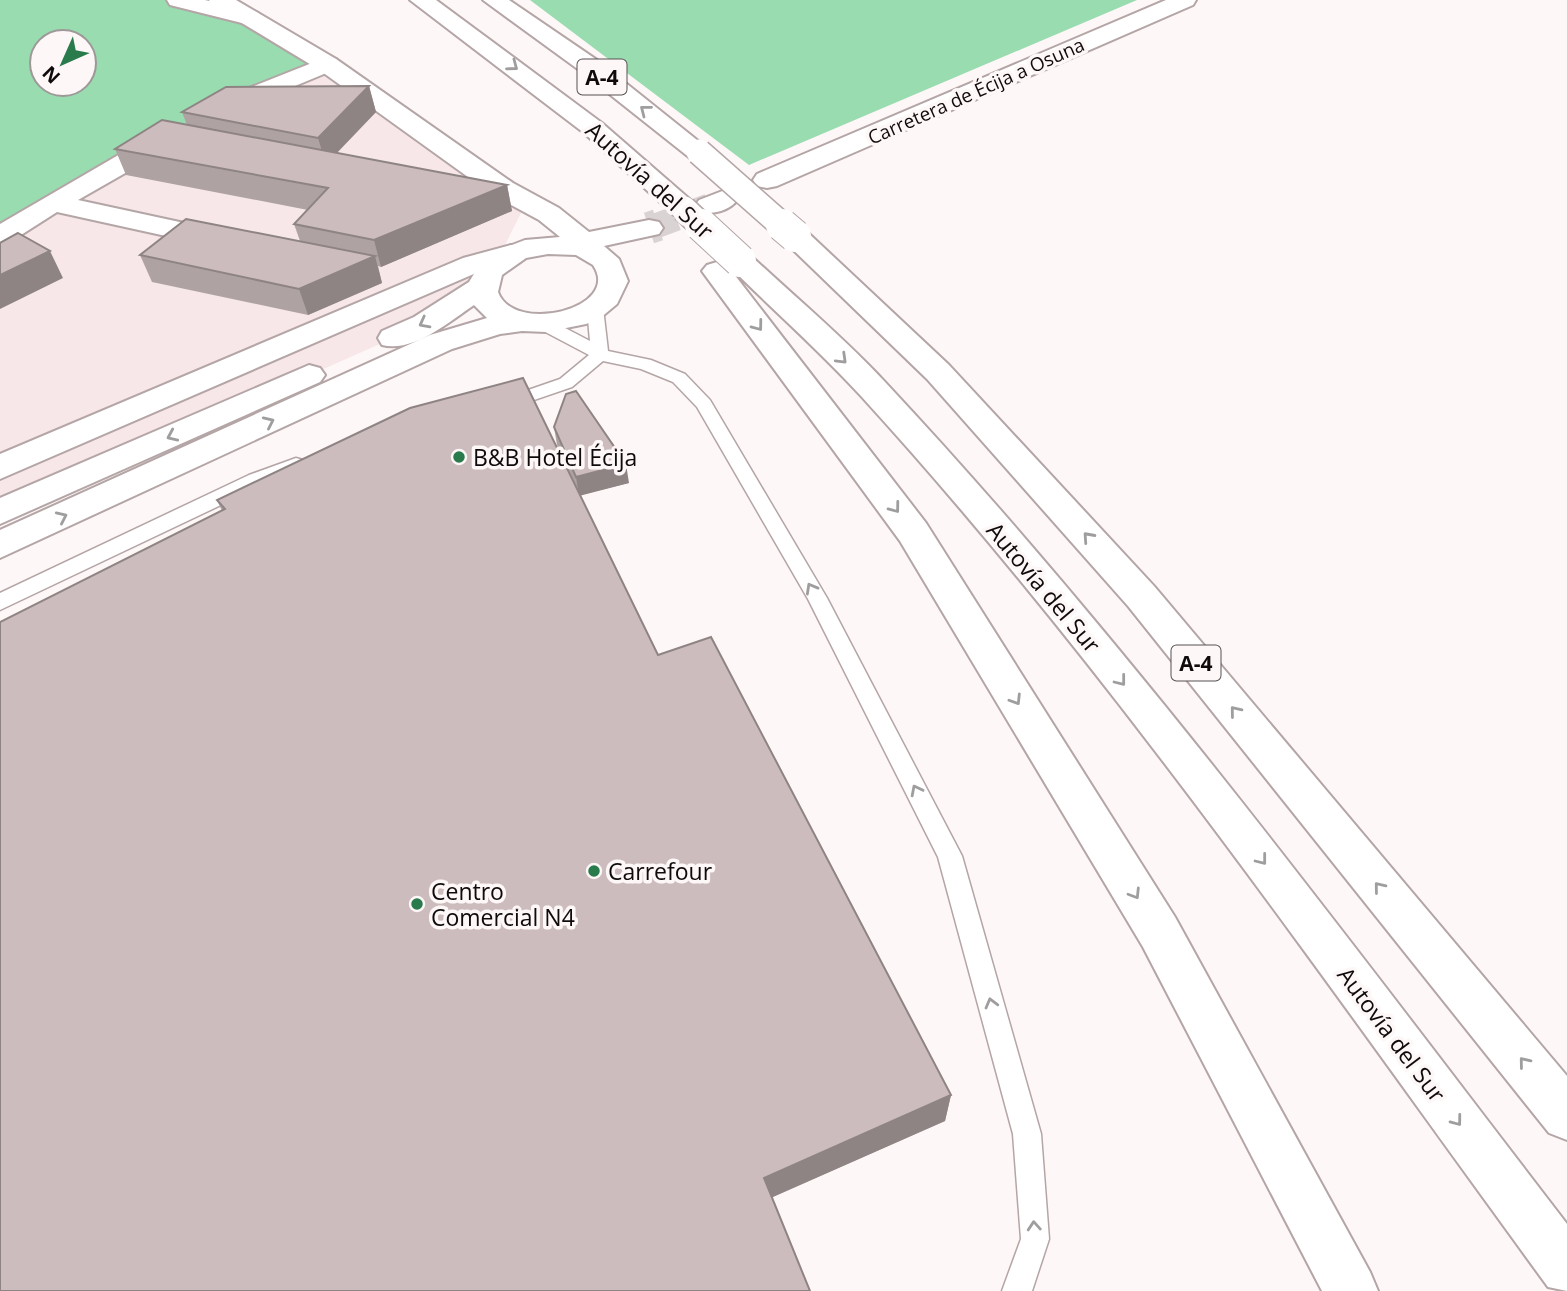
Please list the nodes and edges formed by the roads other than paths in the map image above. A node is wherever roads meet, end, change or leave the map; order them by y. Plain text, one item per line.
1 (178, 0) edge
2 (220, 0) edge
3 (1185, 0) edge
4 (498, 3) edge
5 (427, 4) edge
6 (250, 18) junction
7 (327, 64) junction
8 (767, 180) dead end
9 (503, 189) junction
10 (466, 196) edge
11 (53, 203) junction
12 (531, 206) junction
13 (0, 236) edge
14 (251, 246) edge
15 (580, 246) junction
16 (519, 251) junction
17 (729, 266) junction
18 (384, 274) dead end
19 (615, 277) junction
20 (426, 284) junction
21 (470, 295) junction
22 (595, 308) junction
23 (532, 322) junction
24 (600, 355) junction
25 (481, 411) edge
26 (308, 459) edge
27 (0, 467) edge
28 (0, 512) edge
29 (0, 545) edge
30 (0, 602) edge
31 (1567, 1115) edge
32 (1567, 1268) edge
33 (1017, 1291) edge
34 (1351, 1291) edge

1 - 6 main road
2 - 6 main road
3 - 8 main road, Carretera de Écija a Osuna
31 -> 4 main road, Autovía del Sur / A-4, bridge
5 -> 17 main road, Autovía del Sur / A-4
6 - 7 main road
7 - 9 main road
7 - 11 main road
9 - 10 main road
9 - 12 main road
11 - 13 main road
11 - 14 main road
12 - 15 main road
12 - 16 main road
15 - 16 main road
15 - 19 main road
15 - 19 main road
16 - 20 main road
16 - 21 main road
17 -> 32 main road, Autovía del Sur
17 -> 34 main road
18 - 20 main road
19 - 22 main road
20 - 21 main road
20 - 27 main road
21 - 23 main road
21 -> 28 main road
22 - 23 main road
22 - 24 lane
23 - 24 lane
29 -> 23 main road
24 - 25 lane
33 -> 24 lane
26 - 30 lane

